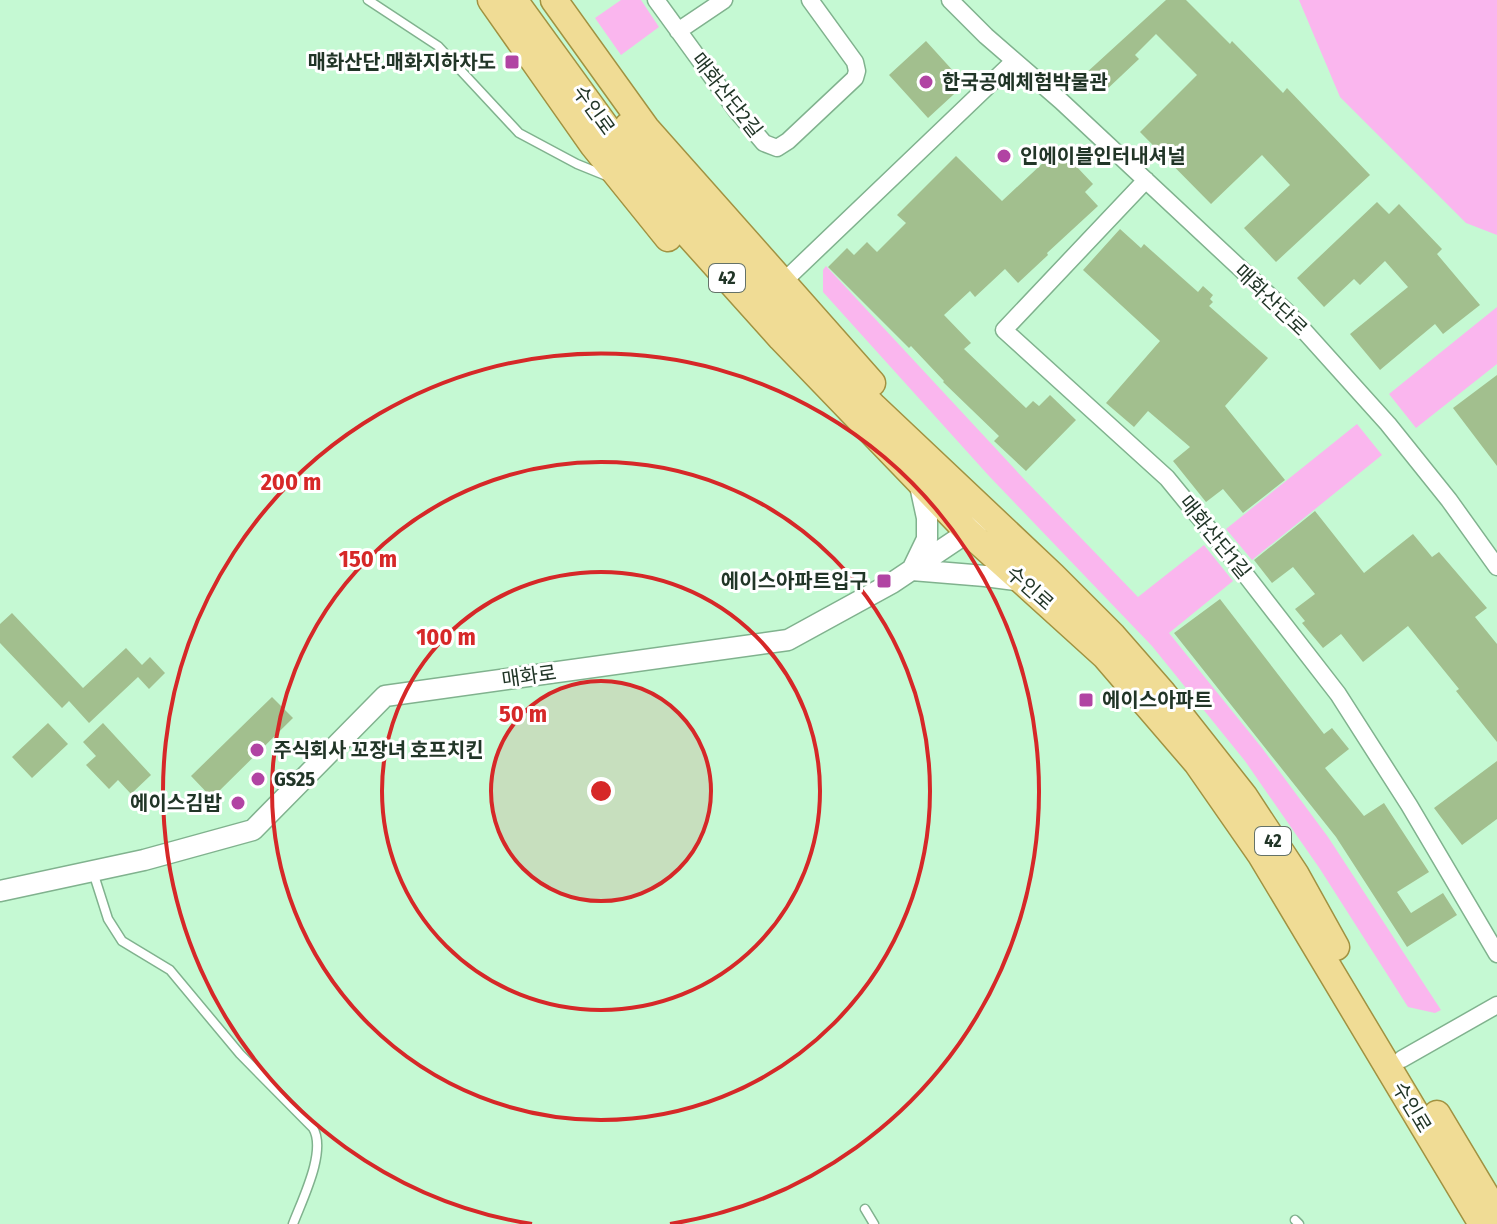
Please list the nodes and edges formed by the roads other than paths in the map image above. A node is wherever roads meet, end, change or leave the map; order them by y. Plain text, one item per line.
1 (368, 0) edge
2 (491, 0) edge
3 (514, 0) edge
4 (535, 0) edge
5 (554, 0) edge
6 (656, 0) edge
7 (724, 0) edge
8 (810, 0) edge
9 (950, 0) edge
10 (678, 31) junction
11 (1014, 61) junction
12 (1146, 180) junction
13 (623, 183) junction
14 (783, 282) junction
15 (926, 471) junction
16 (988, 514) junction
17 (968, 532) junction
18 (1497, 567) edge
19 (912, 570) junction
20 (1023, 581) junction
21 (92, 871) junction
22 (0, 891) edge
23 (1497, 954) edge
24 (1497, 1005) edge
25 (1402, 1059) junction
26 (865, 1209) dead end
27 (1497, 1214) edge
28 (293, 1224) edge
29 (874, 1224) edge
30 (1482, 1224) edge

1 - 13 lane
2 - 13 main road
3 - 15 main road, 수인로 / 42
4 - 15 main road, 수인로 / 42
5 - 14 main road
6 - 10 street, 매화산단2길
7 - 10 street, 매화산단2길
8 - 10 street, 매화산단2길
9 - 11 street, 매화산단로
11 - 12 street, 매화산단로
11 - 14 street
12 - 18 street, 매화산단로
12 - 23 street, 매화산단1길
13 - 15 main road
14 - 15 main road
15 - 16 main road, 수인로 / 42
15 - 17 main road, 수인로 / 42
15 - 19 street
16 - 17 street, 매화로
16 - 25 main road, 수인로 / 42
17 - 19 street, 매화로
17 - 20 main road, 수인로 / 42
19 - 20 street
19 - 21 street, 매화로
20 - 30 main road, 수인로 / 42
21 - 22 street, 매화로
21 - 28 lane
24 - 25 street
25 - 27 main road, 수인로 / 42
26 - 29 lane

